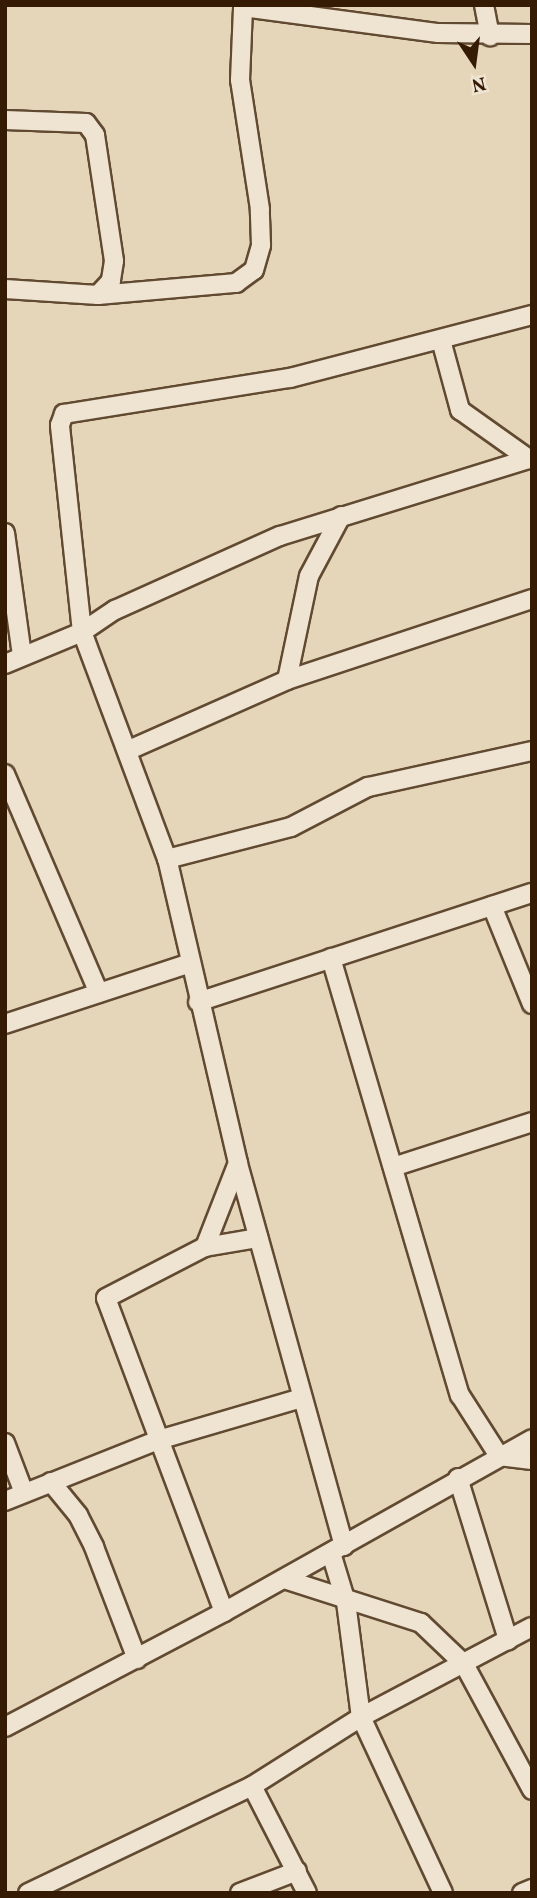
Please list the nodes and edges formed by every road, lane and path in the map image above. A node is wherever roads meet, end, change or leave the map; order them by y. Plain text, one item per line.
1 (484, 5) edge
2 (239, 6) edge
3 (532, 34) edge
4 (490, 36) junction
5 (5, 120) edge
6 (8, 291) edge
7 (98, 295) junction
8 (532, 315) edge
9 (442, 340) junction
10 (530, 459) edge
11 (341, 516) junction
12 (5, 533) edge
13 (8, 568) edge
14 (532, 599) edge
15 (82, 632) junction
16 (22, 656) junction
17 (5, 664) edge
18 (286, 680) junction
19 (129, 750) junction
20 (532, 751) edge
21 (5, 774) edge
22 (167, 859) junction
23 (532, 893) edge
24 (492, 906) junction
25 (331, 958) junction
26 (188, 964) junction
27 (99, 993) junction
28 (198, 1002) junction
29 (532, 1004) edge
30 (5, 1024) edge
31 (532, 1122) edge
32 (238, 1163) junction
33 (393, 1167) junction
34 (257, 1238) junction
35 (205, 1247) junction
36 (302, 1398) junction
37 (532, 1439) edge
38 (158, 1440) junction
39 (5, 1443) edge
40 (499, 1456) junction
41 (532, 1460) edge
42 (458, 1478) junction
43 (51, 1482) junction
44 (24, 1493) junction
45 (5, 1501) edge
46 (338, 1549) junction
47 (284, 1579) junction
48 (345, 1602) junction
49 (224, 1612) junction
50 (532, 1627) edge
51 (508, 1640) junction
52 (137, 1659) junction
53 (464, 1664) junction
54 (362, 1717) junction
55 (5, 1727) edge
56 (252, 1786) junction
57 (532, 1790) edge
58 (296, 1871) junction
59 (532, 1889) edge
60 (28, 1893) edge
61 (240, 1893) edge
62 (307, 1893) edge
63 (443, 1893) edge
64 (522, 1893) edge

1 - 4 street
2 - 4 street
2 - 7 street
3 - 4 street
5 - 7 street
6 - 7 street
8 - 9 street
9 - 10 street
9 - 15 street
10 - 11 street
11 - 15 street
11 - 18 street
12 - 13 street
13 - 16 street
14 - 18 street
15 - 16 street
15 - 19 street
16 - 17 street
18 - 19 street
19 - 22 street
20 - 22 street
21 - 27 street
22 - 26 street
23 - 24 street
24 - 25 street
24 - 29 street
25 - 28 street
25 - 33 street
26 - 27 street
26 - 28 street
27 - 30 street
28 - 32 street
31 - 33 street
32 - 34 street
32 - 35 street
33 - 40 street
34 - 35 street
34 - 36 street
35 - 38 street
36 - 38 street
36 - 46 street
37 - 40 street
38 - 43 street
38 - 49 street
39 - 44 street
40 - 41 street
40 - 42 street
42 - 46 street
42 - 51 street
43 - 44 street
43 - 52 street
44 - 45 street
46 - 47 street
46 - 48 street
47 - 48 street
47 - 49 street
48 - 53 street
48 - 54 street
49 - 52 street
50 - 51 street
51 - 53 street
52 - 55 street
53 - 54 street
53 - 57 street
54 - 56 street
54 - 63 street
56 - 58 street
56 - 60 street
58 - 61 street
58 - 62 street
59 - 64 street

